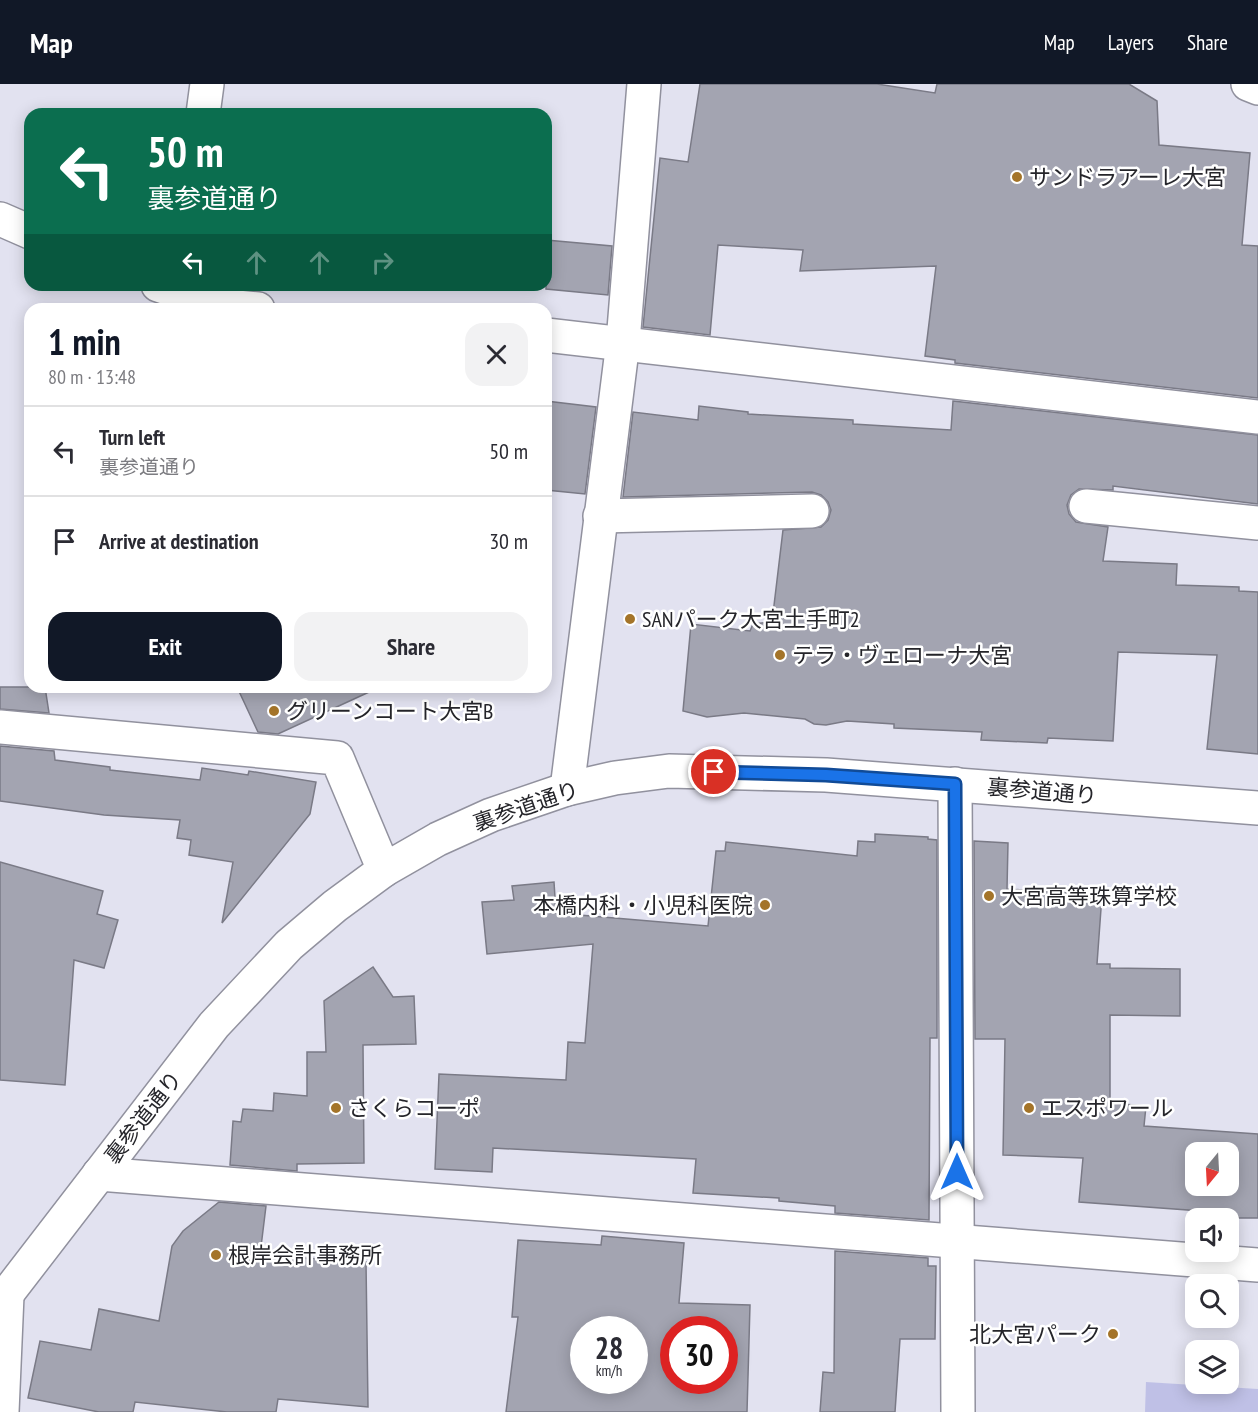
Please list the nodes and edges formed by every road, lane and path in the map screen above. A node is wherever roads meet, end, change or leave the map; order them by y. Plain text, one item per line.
1 (207, 84) edge
2 (644, 84) edge
3 (1248, 84) edge
4 (1258, 88) edge
5 (204, 108) edge
6 (0, 219) edge
7 (24, 229) edge
8 (182, 291) edge
9 (211, 303) edge
10 (552, 336) edge
11 (623, 342) junction
12 (1258, 417) edge
13 (1086, 506) dead end
14 (812, 511) dead end
15 (600, 516) junction
16 (1258, 523) edge
17 (0, 727) edge
18 (955, 784) junction
19 (567, 789) junction
20 (1258, 808) edge
21 (384, 870) junction
22 (99, 1174) junction
23 (958, 1240) junction
24 (1258, 1265) edge
25 (3, 1299) edge
26 (2, 1412) edge
27 (958, 1412) edge

1 - 5 street
2 - 11 street
3 - 4 street
6 - 7 street
8 - 9 street
10 - 11 street
11 - 12 street
11 - 15 street
13 - 16 street
14 - 15 street
15 - 19 street
17 - 21 street
18 - 19 street, 裏参道通り
18 - 20 street, 裏参道通り
18 - 23 street
19 - 21 street, 裏参道通り
21 - 22 street, 裏参道通り
22 - 23 street
22 - 25 street, 裏参道通り
23 - 24 street
23 - 27 street
25 - 26 street

